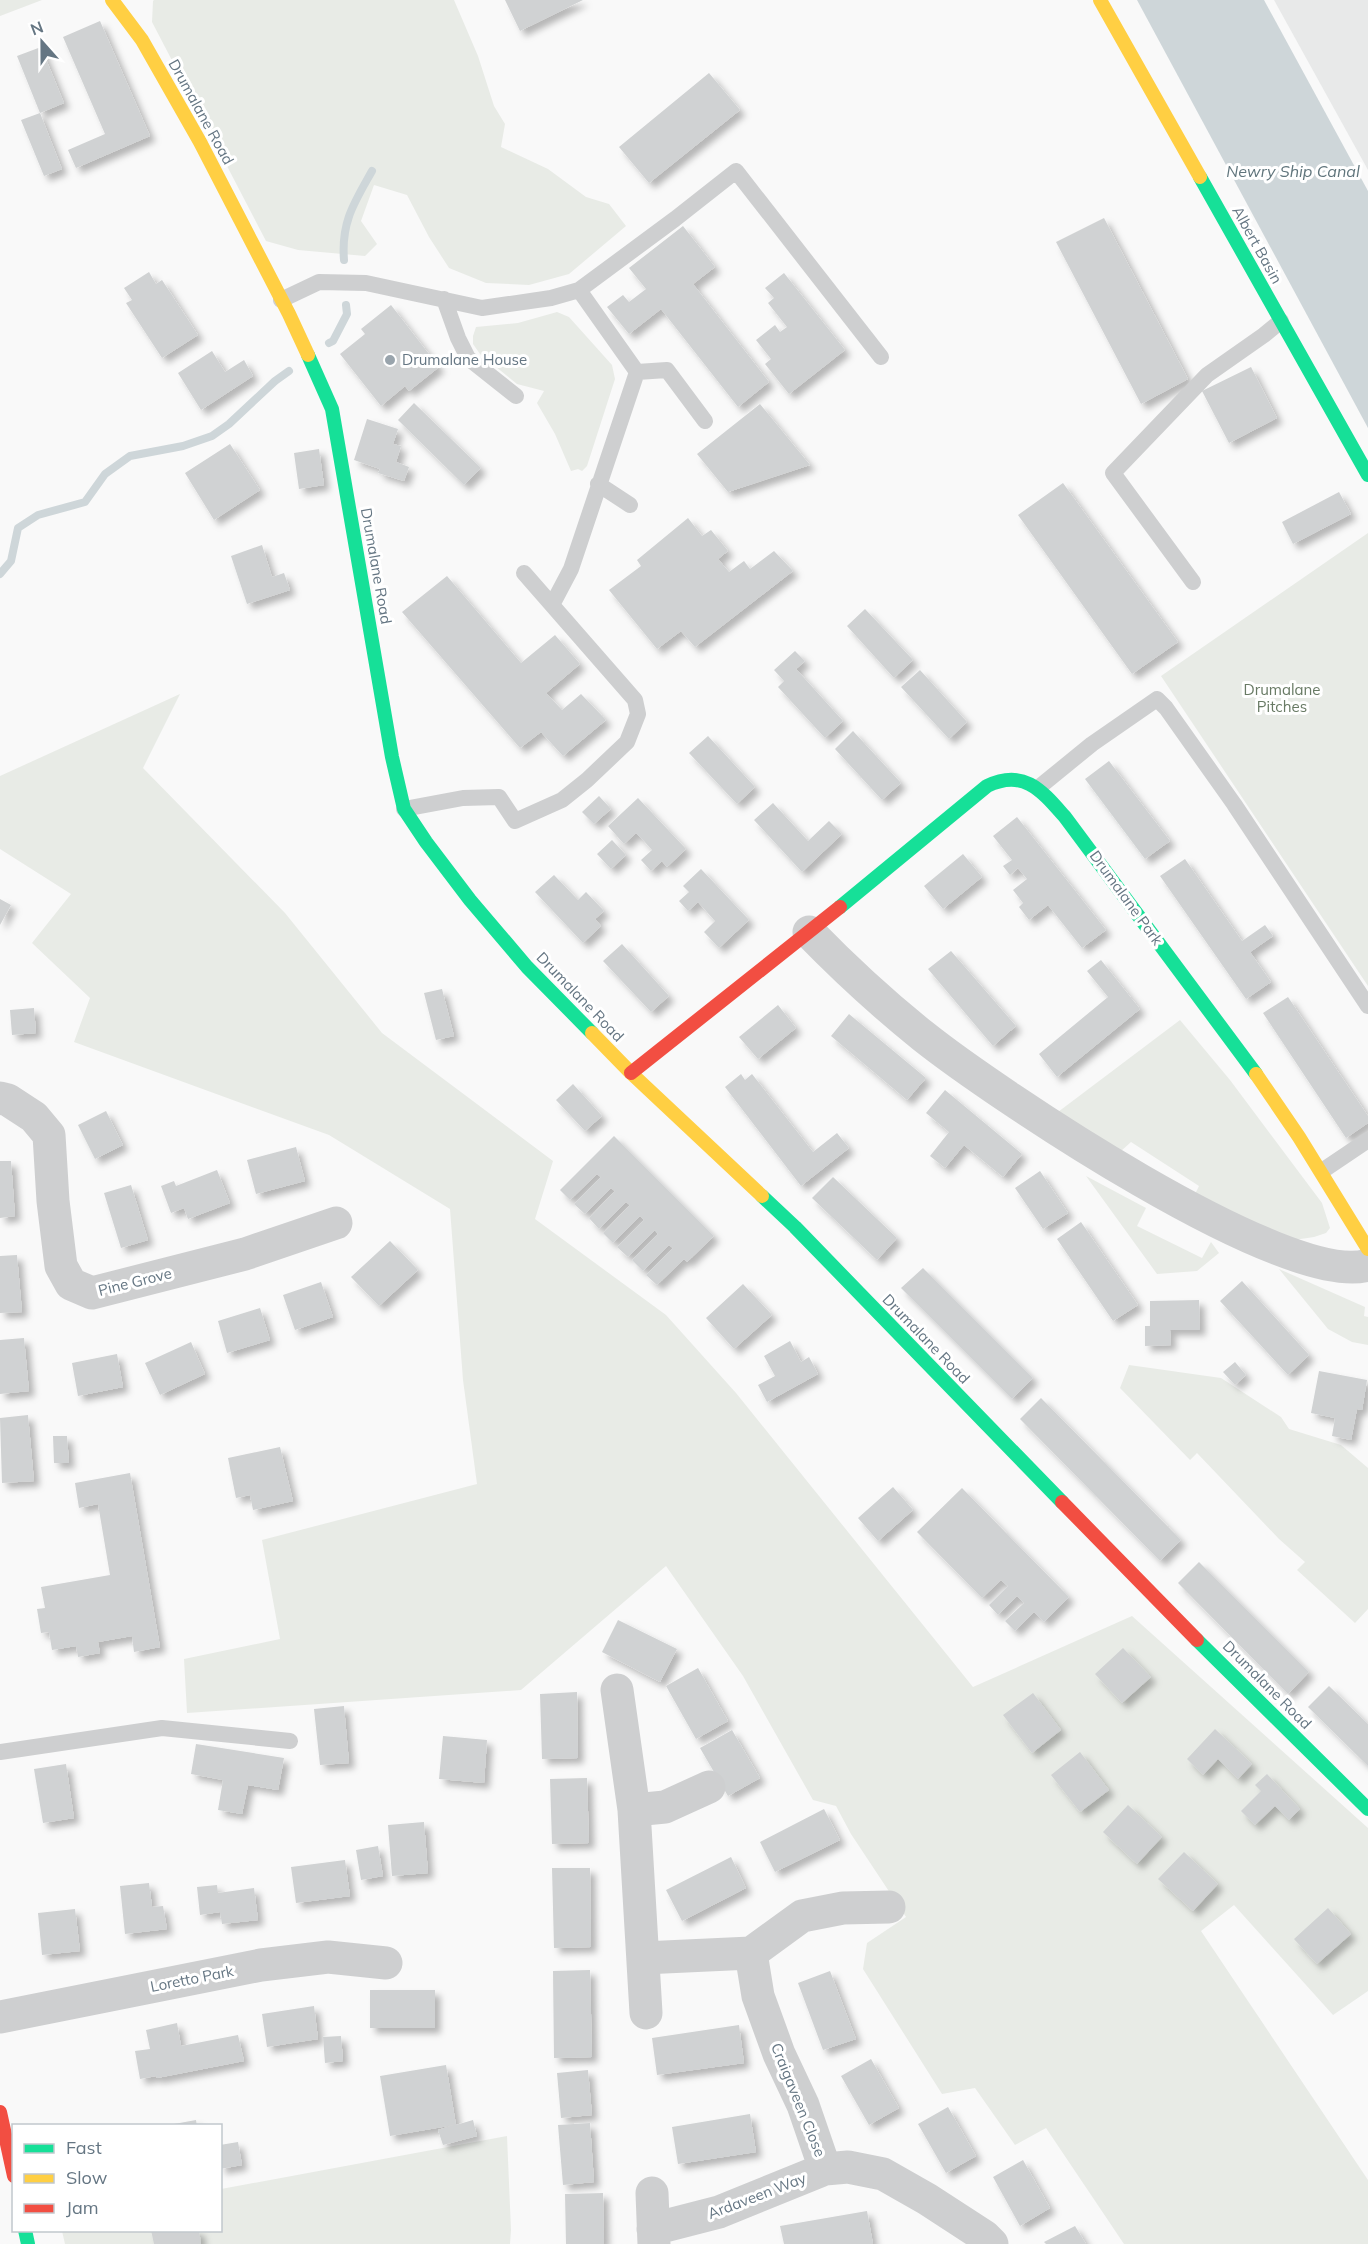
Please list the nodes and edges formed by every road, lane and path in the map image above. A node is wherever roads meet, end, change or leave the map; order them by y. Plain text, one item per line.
1 (112, 0) edge
2 (1100, 0) edge
3 (579, 290) junction
4 (444, 299) junction
5 (281, 300) junction
6 (1281, 321) junction
7 (880, 357) dead end
8 (637, 372) junction
9 (516, 396) dead end
10 (705, 421) dead end
11 (1368, 475) edge
12 (598, 484) junction
13 (630, 505) dead end
14 (524, 573) dead end
15 (1193, 582) dead end
16 (552, 606) junction
17 (1038, 788) junction
18 (404, 809) junction
19 (809, 932) junction
20 (1368, 1006) edge
21 (631, 1073) junction
22 (0, 1098) edge
23 (1368, 1140) edge
24 (1322, 1171) junction
25 (336, 1223) dead end
26 (1368, 1249) edge
27 (1368, 1265) edge
28 (617, 1690) dead end
29 (290, 1741) dead end
30 (0, 1752) edge
31 (709, 1787) dead end
32 (634, 1809) junction
33 (1368, 1809) edge
34 (889, 1907) dead end
35 (751, 1953) junction
36 (643, 1958) junction
37 (386, 1963) dead end
38 (646, 2013) dead end
39 (0, 2017) edge
40 (0, 2112) edge
41 (12, 2167) edge
42 (825, 2169) junction
43 (652, 2193) dead end
44 (654, 2237) edge
45 (992, 2244) edge

1 - 5 main road, Drumalane Road
2 - 6 main road, Albert Basin
3 - 4 lane
3 - 7 lane
3 - 8 lane
4 - 5 lane
4 - 9 lane
5 - 18 main road, Drumalane Road
6 - 11 main road, Albert Basin
6 - 15 lane
8 - 10 lane
8 - 12 lane
12 - 13 lane
12 - 16 lane
14 - 16 lane
16 - 18 lane
17 - 19 main road, Drumalane Park
17 - 20 lane
17 - 24 main road, Drumalane Park
18 - 21 main road, Drumalane Road
19 - 21 main road, Drumalane Park
19 - 27 street
21 - 33 main road, Drumalane Road
22 - 25 street, Pine Grove
23 - 24 lane
24 - 26 main road, Drumalane Park
28 - 32 street
29 - 30 lane
31 - 32 street
32 - 36 street
34 - 35 street
35 - 36 street
35 - 42 street, Craigaveen Close
36 - 38 street
37 - 39 street, Loretto Park
40 - 41 main road
42 - 44 street, Ardaveen Way
42 - 45 street, Craigaveen Close
43 - 44 street

